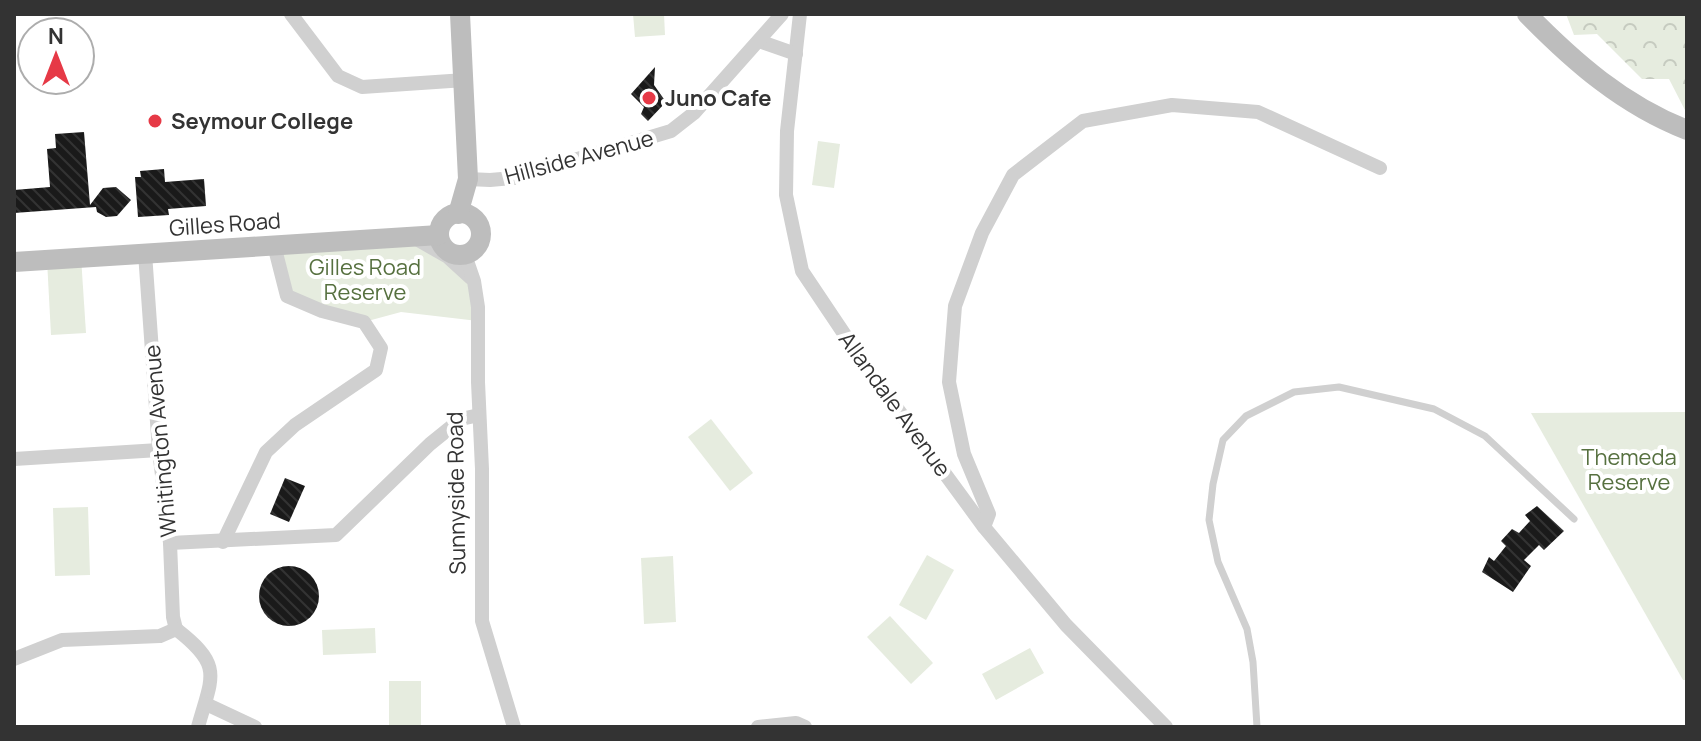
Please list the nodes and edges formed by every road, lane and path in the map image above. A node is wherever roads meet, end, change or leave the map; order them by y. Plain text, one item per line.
1 (291, 14) edge
2 (460, 14) edge
3 (782, 14) edge
4 (800, 14) edge
5 (1527, 14) edge
6 (759, 41) junction
7 (796, 54) junction
8 (465, 80) junction
9 (1687, 130) edge
10 (1380, 168) dead end
11 (468, 179) junction
12 (458, 214) junction
13 (439, 235) junction
14 (411, 236) junction
15 (274, 245) junction
16 (145, 253) junction
17 (465, 255) junction
18 (14, 262) edge
19 (474, 281) junction
20 (479, 415) junction
21 (159, 450) junction
22 (14, 459) edge
23 (1574, 519) dead end
24 (984, 527) junction
25 (223, 542) junction
26 (170, 543) junction
27 (176, 629) junction
28 (14, 659) edge
29 (206, 704) junction
30 (198, 727) edge
31 (255, 727) edge
32 (514, 727) edge
33 (758, 727) edge
34 (805, 727) edge
35 (1166, 727) edge
36 (1257, 727) edge

1 - 8 street
2 - 8 street
3 - 6 street, Hillside Avenue
4 - 7 street, Allandale Avenue
5 - 9 street
6 - 7 street
6 - 11 street, Hillside Avenue
7 - 24 street, Allandale Avenue
8 - 11 street
10 - 24 street
11 - 12 street
12 - 13 street
12 - 17 street
13 - 14 street, Gilles Road
13 - 17 street
14 - 15 street, Gilles Road
14 - 19 street
15 - 16 street, Gilles Road
15 - 25 street
16 - 18 street, Gilles Road
16 - 21 street, Whitington Avenue
17 - 19 street, Sunnyside Road
19 - 20 street, Sunnyside Road
20 - 25 street
20 - 32 street, Sunnyside Road
21 - 22 street
21 - 26 street, Whitington Avenue
23 - 36 lane
24 - 35 street, Allandale Avenue
25 - 26 street
26 - 27 street, Whitington Avenue
27 - 28 street
27 - 29 street
29 - 30 street
29 - 31 street
33 - 34 street

